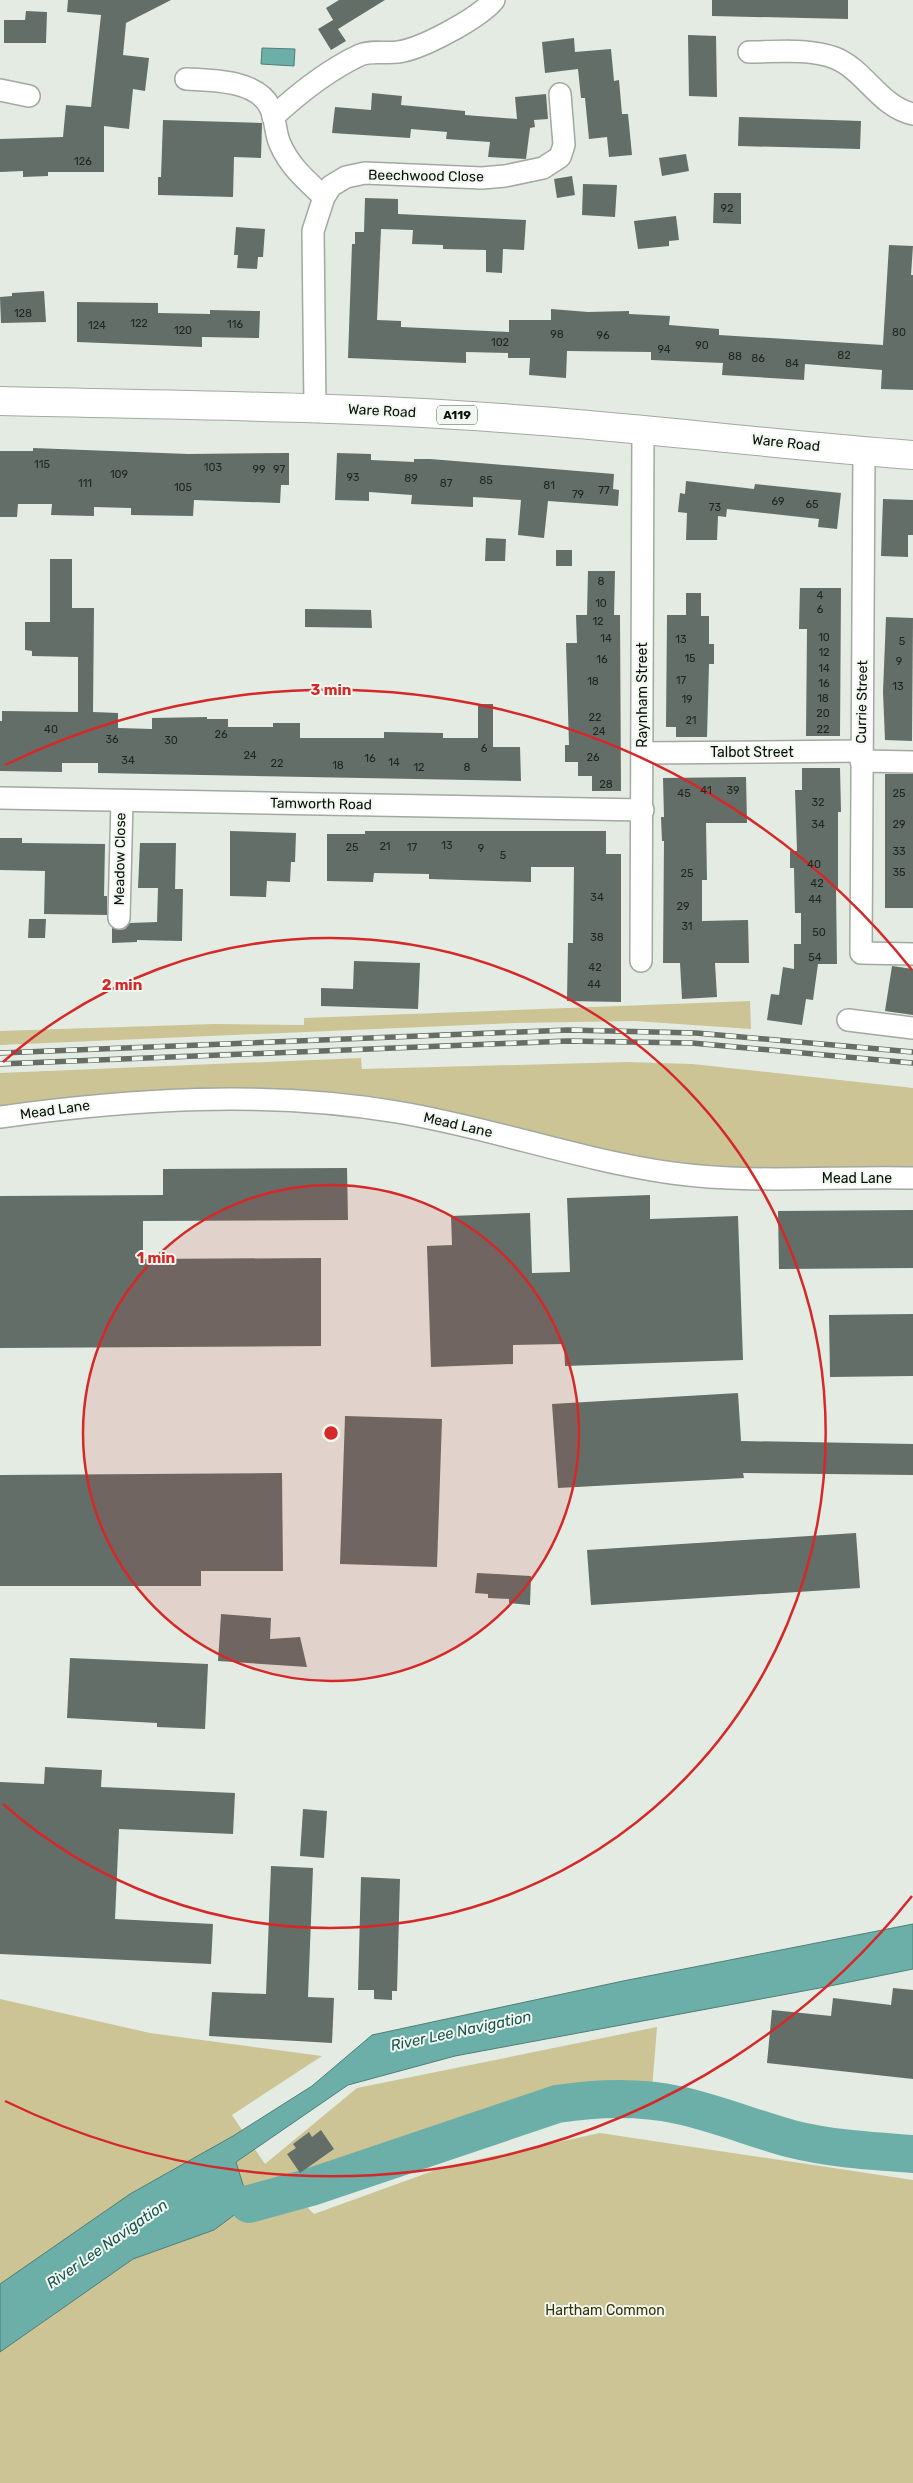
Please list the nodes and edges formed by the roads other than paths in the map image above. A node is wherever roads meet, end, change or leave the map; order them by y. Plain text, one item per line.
1 (494, 0) edge
2 (749, 52) dead end
3 (186, 78) dead end
4 (0, 90) edge
5 (560, 94) dead end
6 (29, 96) dead end
7 (913, 114) edge
8 (273, 117) junction
9 (324, 197) junction
10 (0, 401) edge
11 (315, 407) junction
12 (643, 429) junction
13 (864, 451) junction
14 (913, 455) edge
15 (642, 753) junction
16 (861, 756) junction
17 (913, 762) edge
18 (0, 798) edge
19 (122, 801) junction
20 (642, 810) junction
21 (119, 918) dead end
22 (913, 954) edge
23 (641, 961) dead end
24 (848, 1020) dead end
25 (913, 1028) edge
26 (0, 1117) edge
27 (913, 1178) edge

1 - 8 street
2 - 7 street
3 - 8 street
4 - 6 street
5 - 9 street, Beechwood Close
8 - 9 street
9 - 11 street, Beechwood Close
10 - 11 main road, Ware Road / A119
11 - 12 main road, Ware Road / A119
12 - 13 main road, Ware Road / A119
12 - 15 street, Raynham Street
13 - 14 main road, Ware Road / A119
13 - 16 street, Currie Street
15 - 16 street, Talbot Street
15 - 20 street, Raynham Street
16 - 17 street, Talbot Street
16 - 22 street, Currie Street
18 - 19 street, Tamworth Road
19 - 20 street, Tamworth Road
19 - 21 street, Meadow Close
20 - 23 street, Raynham Street
24 - 25 street
26 - 27 street, Mead Lane

